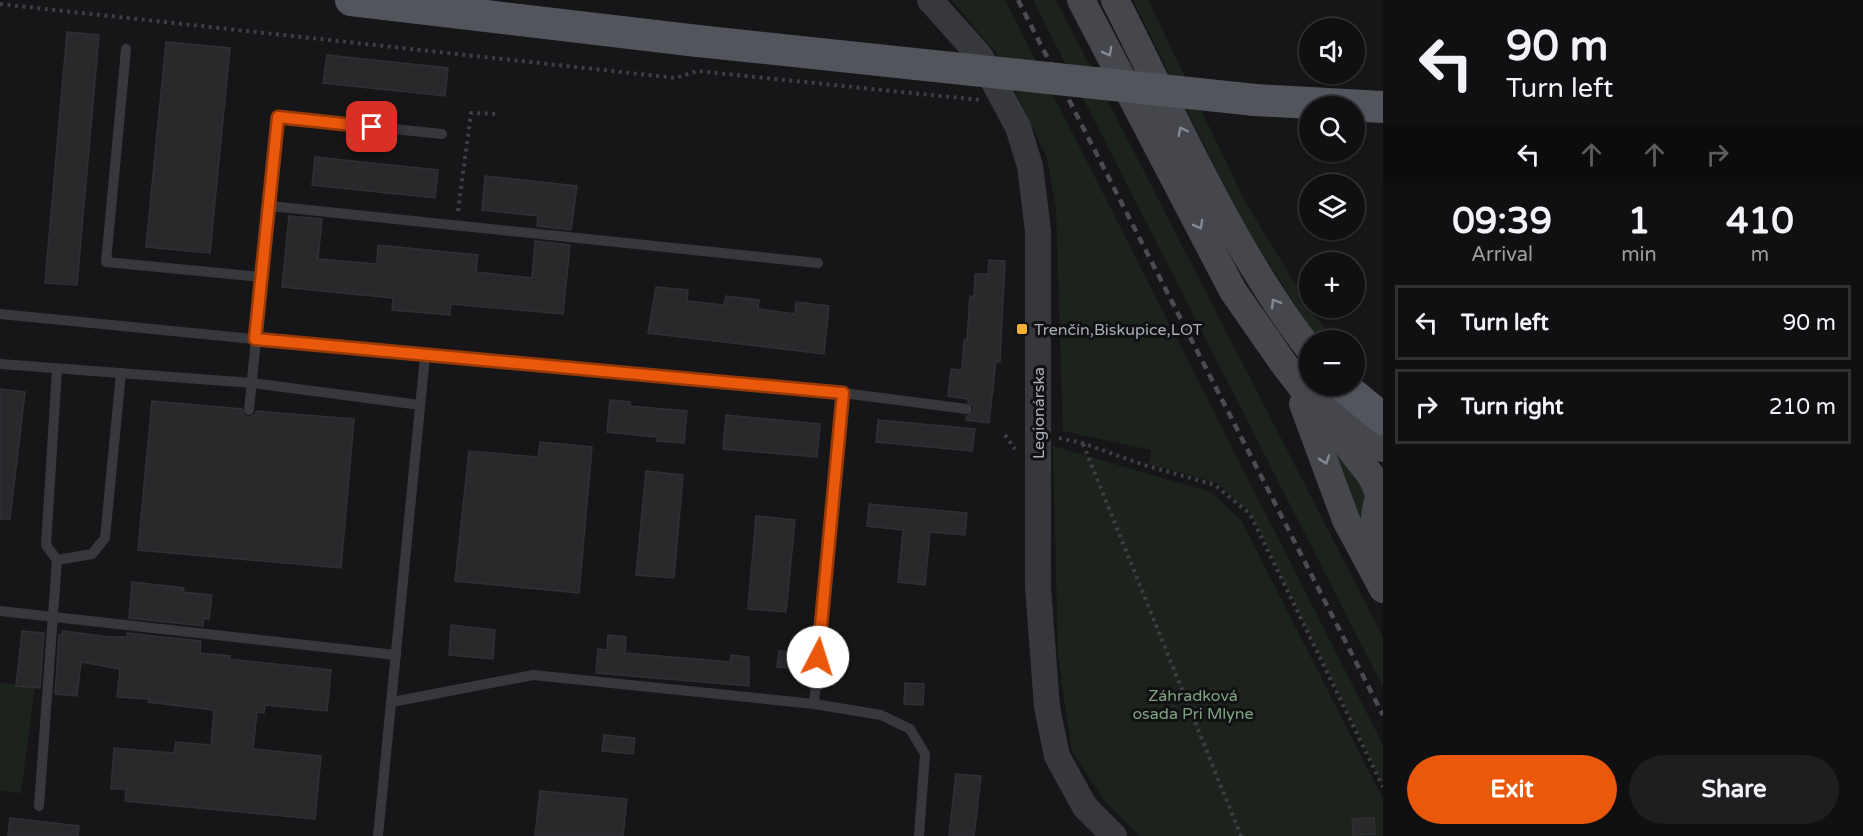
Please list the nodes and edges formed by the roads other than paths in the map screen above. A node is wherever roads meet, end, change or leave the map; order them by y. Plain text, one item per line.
1 (351, 0) edge
2 (930, 0) edge
3 (1081, 0) edge
4 (1115, 0) edge
5 (126, 49) dead end
6 (1255, 100) junction
7 (1299, 107) edge
8 (1383, 107) edge
9 (1365, 118) edge
10 (1383, 121) edge
11 (442, 134) dead end
12 (270, 206) junction
13 (818, 263) dead end
14 (262, 276) junction
15 (0, 314) edge
16 (1299, 336) edge
17 (255, 339) junction
18 (425, 356) junction
19 (0, 363) edge
20 (1286, 367) junction
21 (57, 369) junction
22 (121, 373) junction
23 (252, 383) junction
24 (843, 393) junction
25 (1343, 396) edge
26 (1355, 396) edge
27 (420, 405) junction
28 (967, 409) dead end
29 (249, 410) dead end
30 (1383, 419) edge
31 (1383, 448) edge
32 (1381, 493) edge
33 (1383, 546) edge
34 (57, 560) junction
35 (1383, 589) edge
36 (0, 611) edge
37 (51, 617) junction
38 (396, 655) junction
39 (392, 702) junction
40 (814, 704) junction
41 (39, 806) dead end
42 (378, 836) edge
43 (919, 836) edge
44 (1114, 836) edge

1 - 6 main road, bridge
2 - 44 street, Legionárska
3 -> 20 main road
16 -> 4 main road
5 - 14 lane
6 - 7 main road
6 - 8 main road
9 - 10 main road
11 - 12 lane
12 - 13 lane
12 - 14 lane
14 - 17 lane
15 - 17 lane
17 - 18 lane
17 - 23 lane
18 - 24 lane
18 - 27 lane
19 - 21 lane
20 - 32 main road
20 -> 35 main road
21 - 22 lane
21 - 34 lane
22 - 23 lane
22 - 34 lane
23 - 27 lane
23 - 29 lane
24 - 28 lane
24 - 40 lane
25 - 31 main road
26 - 30 main road
27 - 38 lane
32 - 33 main road
34 - 37 lane
36 - 37 lane
37 - 38 lane
37 - 41 lane
38 - 39 lane
39 - 40 lane
39 - 42 lane
40 - 43 lane

